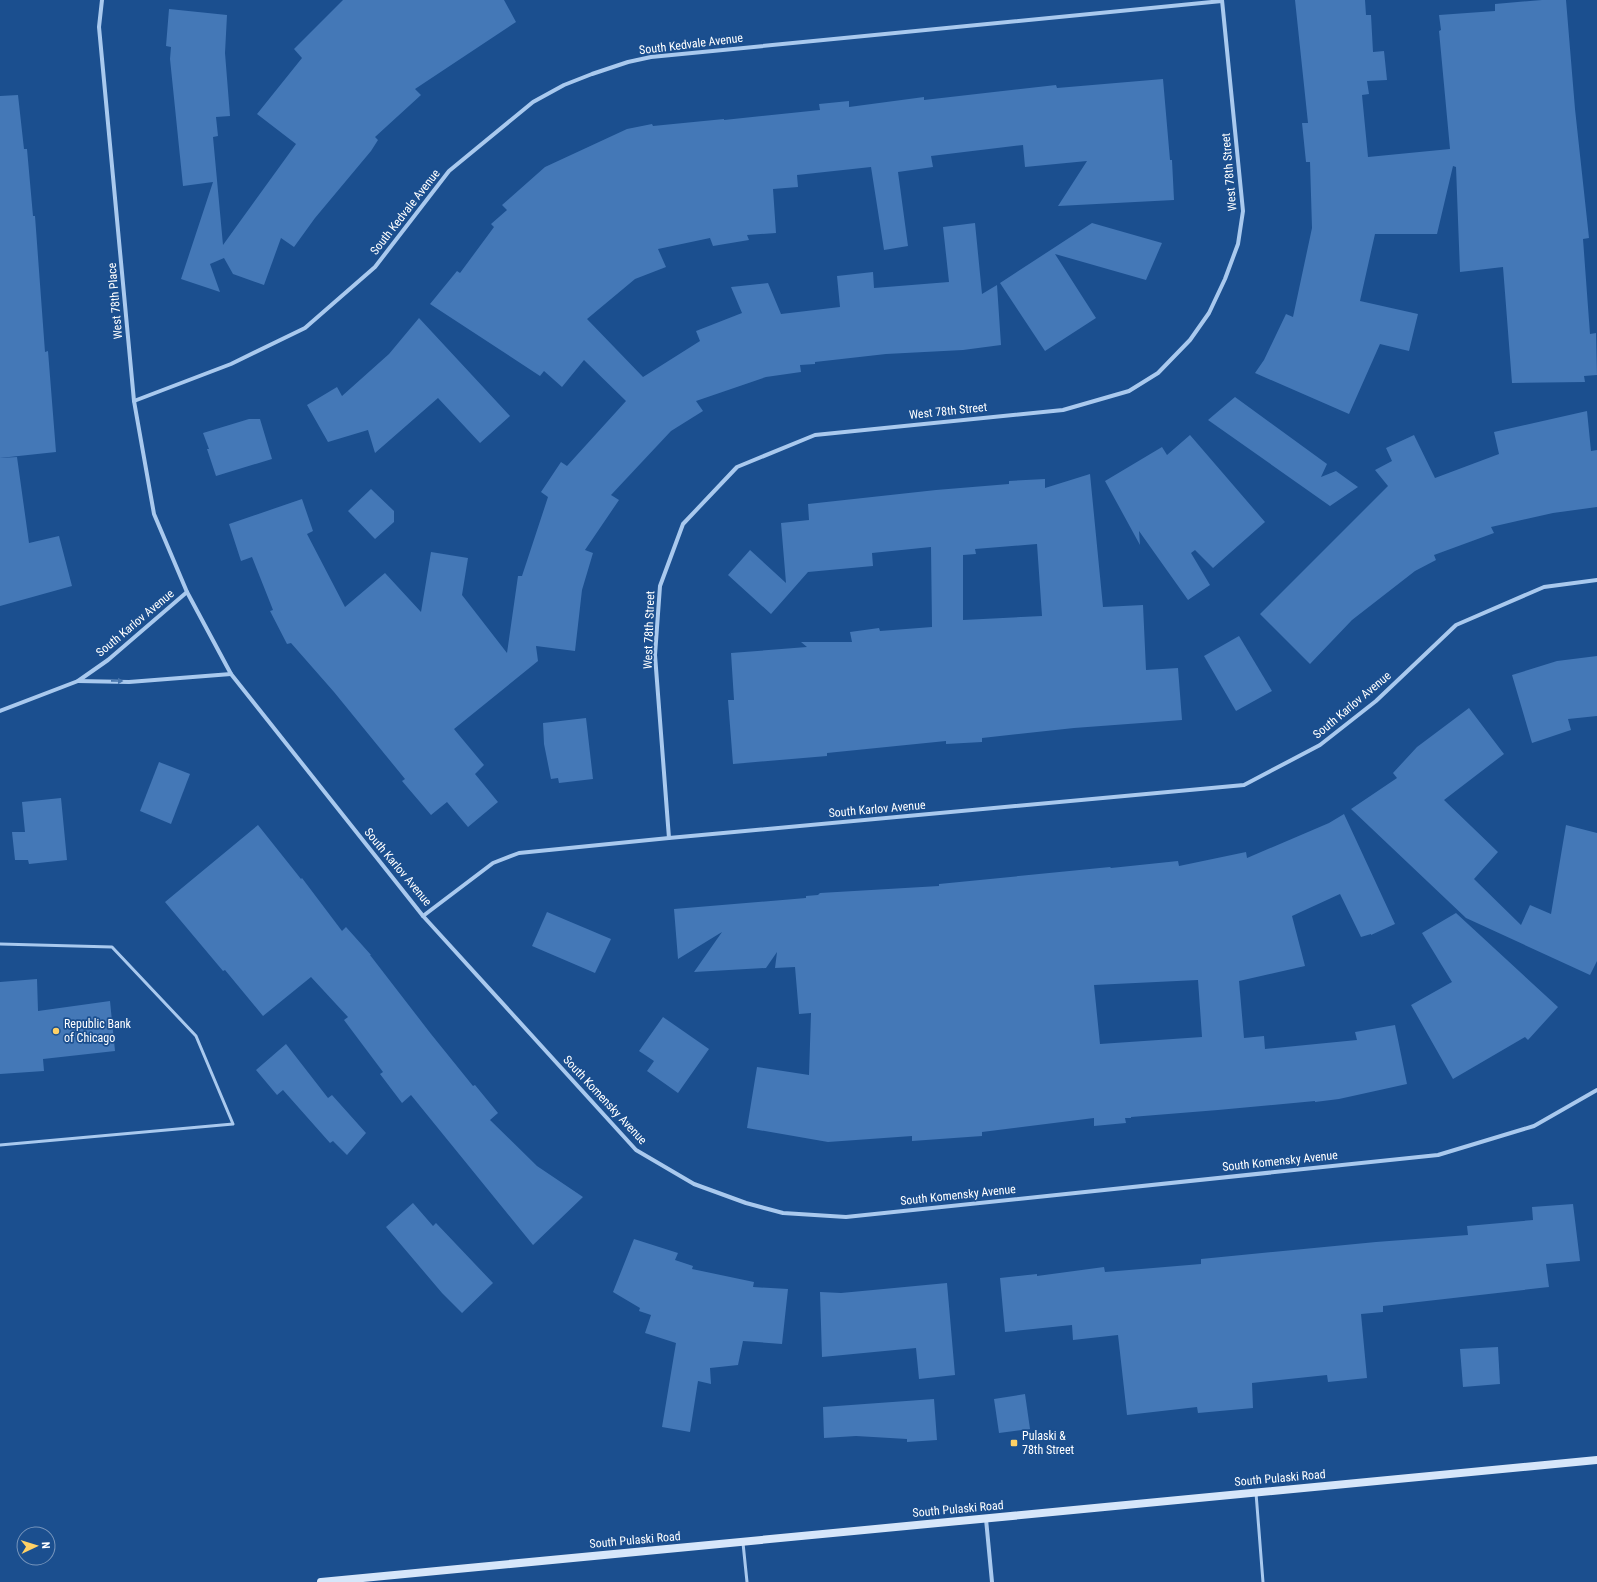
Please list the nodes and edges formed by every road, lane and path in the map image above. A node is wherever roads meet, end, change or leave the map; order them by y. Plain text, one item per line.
1 (102, 0) edge
2 (1222, 1) edge
3 (134, 401) junction
4 (1597, 580) edge
5 (187, 592) junction
6 (231, 674) junction
7 (78, 681) junction
8 (0, 711) edge
9 (669, 838) junction
10 (423, 916) junction
11 (0, 944) edge
12 (1597, 1090) edge
13 (0, 1144) edge
14 (1597, 1460) edge
15 (1256, 1493) junction
16 (986, 1518) junction
17 (743, 1542) junction
18 (321, 1582) edge
19 (747, 1582) edge
20 (992, 1582) edge
21 (1263, 1582) edge

1 - 3 street, West 78th Place
2 - 3 street, South Kedvale Avenue
2 - 9 street, West 78th Street
3 - 5 street, West 78th Place
4 - 9 street, South Karlov Avenue
5 - 6 street, South Karlov Avenue
5 - 7 street, South Karlov Avenue
7 -> 6 street, South Karlov Avenue
6 - 10 street, South Karlov Avenue
7 - 8 street, South Karlov Avenue
9 - 10 street, South Karlov Avenue
10 - 12 street, South Komensky Avenue
11 - 13 lane
14 - 15 main road, South Pulaski Road
15 - 16 main road, South Pulaski Road
15 - 21 lane
16 - 17 main road, South Pulaski Road
16 - 20 street
17 - 18 main road, South Pulaski Road
17 - 19 lane

